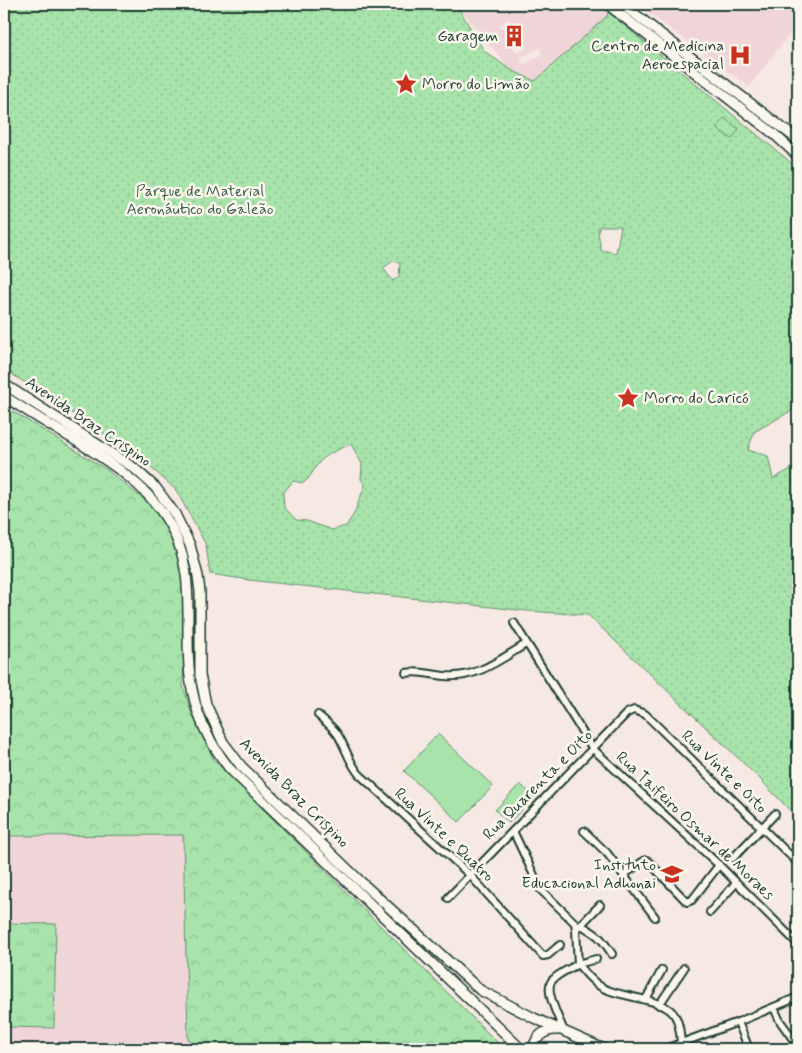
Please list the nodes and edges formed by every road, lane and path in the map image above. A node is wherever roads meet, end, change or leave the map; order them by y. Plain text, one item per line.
1 (608, 4) edge
2 (622, 4) edge
3 (798, 140) edge
4 (798, 156) edge
5 (4, 384) edge
6 (4, 396) edge
7 (514, 623) dead end
8 (526, 644) junction
9 (406, 673) dead end
10 (627, 713) joint
11 (318, 715) dead end
12 (593, 749) junction
13 (775, 814) dead end
14 (762, 828) junction
15 (513, 831) junction
16 (584, 831) dead end
17 (733, 858) dead end
18 (798, 863) edge
19 (719, 865) junction
20 (470, 874) junction
21 (623, 875) junction
22 (736, 883) junction
23 (448, 898) dead end
24 (600, 905) dead end
25 (710, 912) dead end
26 (655, 917) dead end
27 (579, 928) junction
28 (798, 944) edge
29 (560, 945) dead end
30 (612, 954) dead end
31 (596, 959) dead end
32 (578, 964) junction
33 (684, 968) dead end
34 (662, 970) dead end
35 (798, 997) edge
36 (646, 999) junction
37 (659, 1005) junction
38 (774, 1008) junction
39 (738, 1022) junction
40 (562, 1031) junction
41 (681, 1043) junction
42 (798, 1046) edge
43 (520, 1049) edge
44 (533, 1049) edge
45 (604, 1049) edge
46 (665, 1049) edge
47 (749, 1049) edge

1 - 4 main road
2 - 3 main road
5 - 40 main road, Avenida Braz Crispino
6 - 43 main road, Avenida Braz Crispino
7 - 8 street, Rua Taifeiro Osmar de Moraes
8 - 9 street
8 - 12 street, Rua Taifeiro Osmar de Moraes
10 - 12 street, Rua Quarenta e Oito
10 - 14 street, Rua Vinte e Oito
11 - 20 street, Rua Vinte e Quatro
12 - 15 street, Rua Quarenta e Oito
12 - 19 street, Rua Taifeiro Osmar de Moraes
13 - 14 street
14 - 17 street
14 - 18 street, Rua Vinte e Oito
15 - 20 street, Rua Quarenta e Oito
15 - 27 street
16 - 21 street
19 - 21 street
19 - 22 street, Rua Taifeiro Osmar de Moraes
20 - 23 street, Rua Quarenta e Oito
20 - 29 street, Rua Vinte e Quatro
21 - 26 street
22 - 25 street
22 - 28 street, Rua Taifeiro Osmar de Moraes
24 - 27 street
27 - 30 street
27 - 32 street
31 - 32 street
32 - 36 street
32 - 40 street
33 - 37 street
34 - 36 street
35 - 38 street
36 - 37 street
37 - 41 street
38 - 39 street
38 - 42 street
39 - 41 street
39 - 47 street
40 - 44 main road
40 - 45 main road, Avenida Braz Crispino
41 - 46 street

